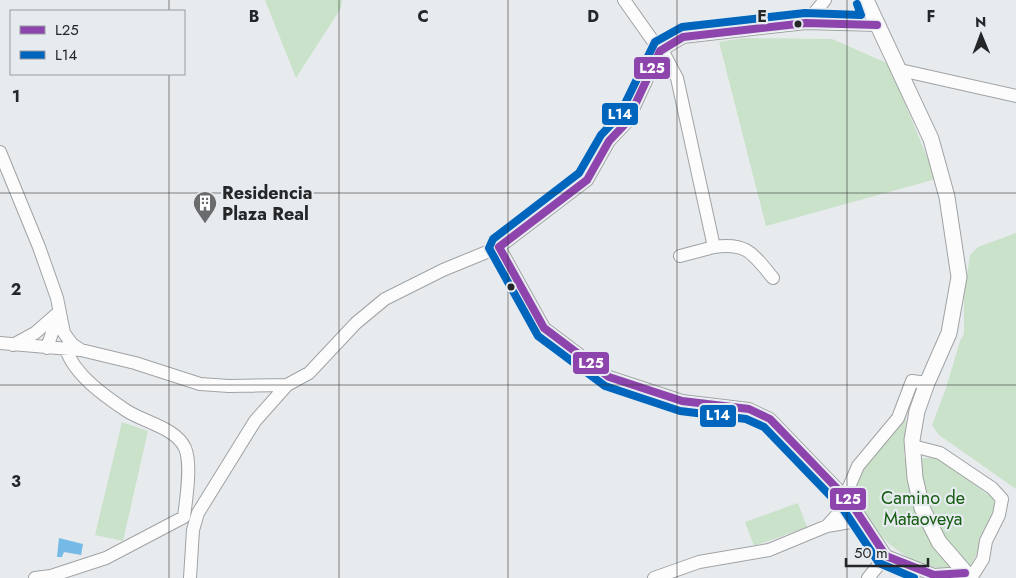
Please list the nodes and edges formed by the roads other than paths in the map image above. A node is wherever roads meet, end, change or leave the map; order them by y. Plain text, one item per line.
1 (624, 0) edge
2 (825, 0) edge
3 (866, 0) edge
4 (806, 23) junction
5 (877, 24) junction
6 (661, 51) junction
7 (900, 70) junction
8 (1016, 96) edge
9 (0, 152) edge
10 (499, 247) junction
11 (714, 247) junction
12 (680, 256) dead end
13 (773, 278) dead end
14 (59, 312) junction
15 (6, 344) edge
16 (48, 348) junction
17 (66, 349) junction
18 (81, 350) junction
19 (927, 383) junction
20 (287, 385) junction
21 (913, 446) junction
22 (847, 499) junction
23 (862, 520) junction
24 (827, 526) junction
25 (886, 556) junction
26 (969, 576) edge
27 (35, 578) edge
28 (190, 578) edge
29 (654, 578) edge
30 (868, 578) edge

1 - 6 street
2 - 4 street
3 - 5 street
4 - 5 street
4 - 6 street
5 - 7 street
6 - 10 street
6 - 11 street
7 - 8 street
7 - 19 street
9 - 14 street
10 - 20 street
10 - 22 street
11 - 12 street
11 - 13 street
14 - 15 street
14 - 16 street
14 - 18 street
15 - 16 street
16 - 17 street
17 - 18 street
17 - 27 street
18 - 20 street
19 - 21 street
19 - 22 street
20 - 28 street
21 - 26 street
21 - 26 street
22 - 23 street
22 - 24 street
23 - 24 street
23 - 25 street
24 - 29 street
25 - 26 street
25 - 30 street

